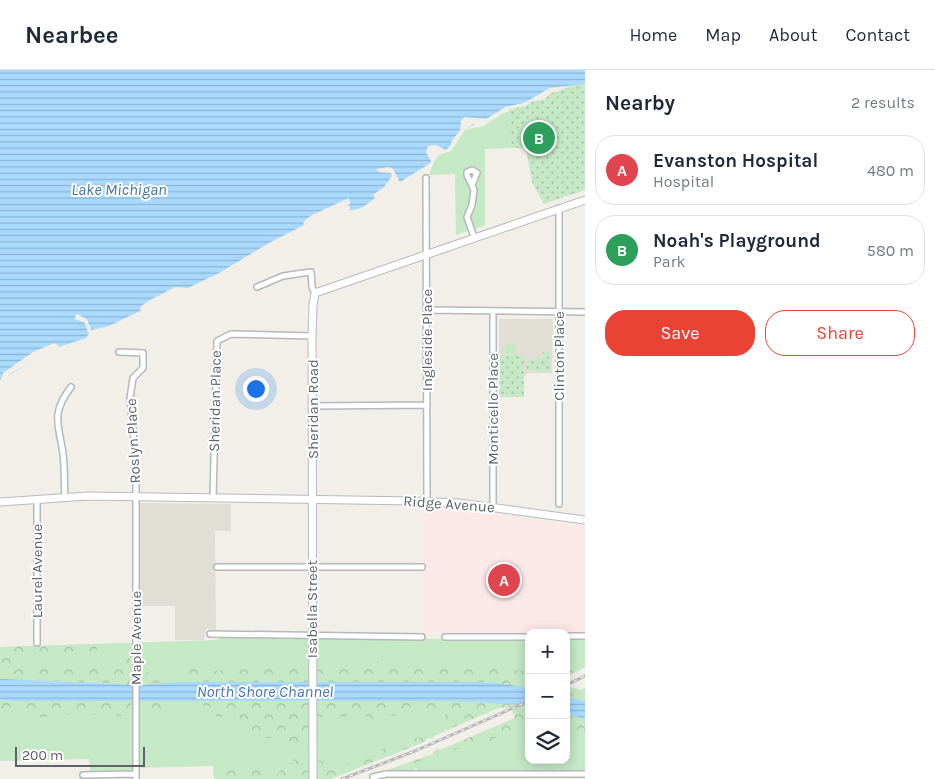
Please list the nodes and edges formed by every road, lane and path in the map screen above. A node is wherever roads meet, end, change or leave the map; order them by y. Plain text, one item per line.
1 (426, 178) dead end
2 (472, 186) dead end
3 (585, 200) edge
4 (559, 208) junction
5 (474, 237) junction
6 (427, 253) junction
7 (257, 286) dead end
8 (316, 293) junction
9 (427, 310) junction
10 (493, 312) junction
11 (560, 312) junction
12 (585, 312) edge
13 (312, 336) junction
14 (119, 352) dead end
15 (71, 387) dead end
16 (427, 405) junction
17 (313, 406) junction
18 (136, 497) junction
19 (64, 498) junction
20 (213, 498) junction
21 (312, 499) junction
22 (37, 500) junction
23 (427, 501) junction
24 (0, 502) edge
25 (559, 504) dead end
26 (493, 507) junction
27 (585, 520) edge
28 (217, 567) dead end
29 (422, 567) dead end
30 (312, 568) junction
31 (210, 634) dead end
32 (312, 636) junction
33 (525, 636) edge
34 (570, 636) edge
35 (585, 636) edge
36 (422, 637) dead end
37 (445, 637) dead end
38 (37, 643) dead end
39 (585, 774) edge
40 (83, 775) dead end
41 (136, 777) edge
42 (373, 777) dead end
43 (536, 777) edge
44 (313, 779) edge

1 - 6 street, Ingleside Place
2 - 5 street
3 - 4 street
4 - 5 street
4 - 11 street, Clinton Place
5 - 6 street
6 - 8 street
6 - 9 street, Ingleside Place
7 - 8 street
8 - 13 street, Sheridan Road
9 - 10 street
9 - 16 street, Ingleside Place
10 - 11 street
10 - 26 street, Monticello Place
11 - 12 street
11 - 25 street, Clinton Place
13 - 17 street, Sheridan Road
13 - 20 street, Sheridan Place
14 - 18 street, Roslyn Place
15 - 19 street
16 - 17 street
16 - 23 street, Ingleside Place
17 - 21 street, Sheridan Road
18 - 19 street
18 - 20 street
18 - 41 street, Maple Avenue
19 - 22 street
20 - 21 street
21 - 23 street, Ridge Avenue
21 - 30 street, Isabella Street
22 - 24 street
22 - 38 street, Laurel Avenue
23 - 26 street, Ridge Avenue
26 - 27 street, Ridge Avenue
28 - 30 street
29 - 30 street
30 - 32 street, Isabella Street
31 - 32 street
32 - 36 street
32 - 44 street, Isabella Street
33 - 37 street
34 - 35 street
39 - 43 street
40 - 41 street
42 - 43 street

